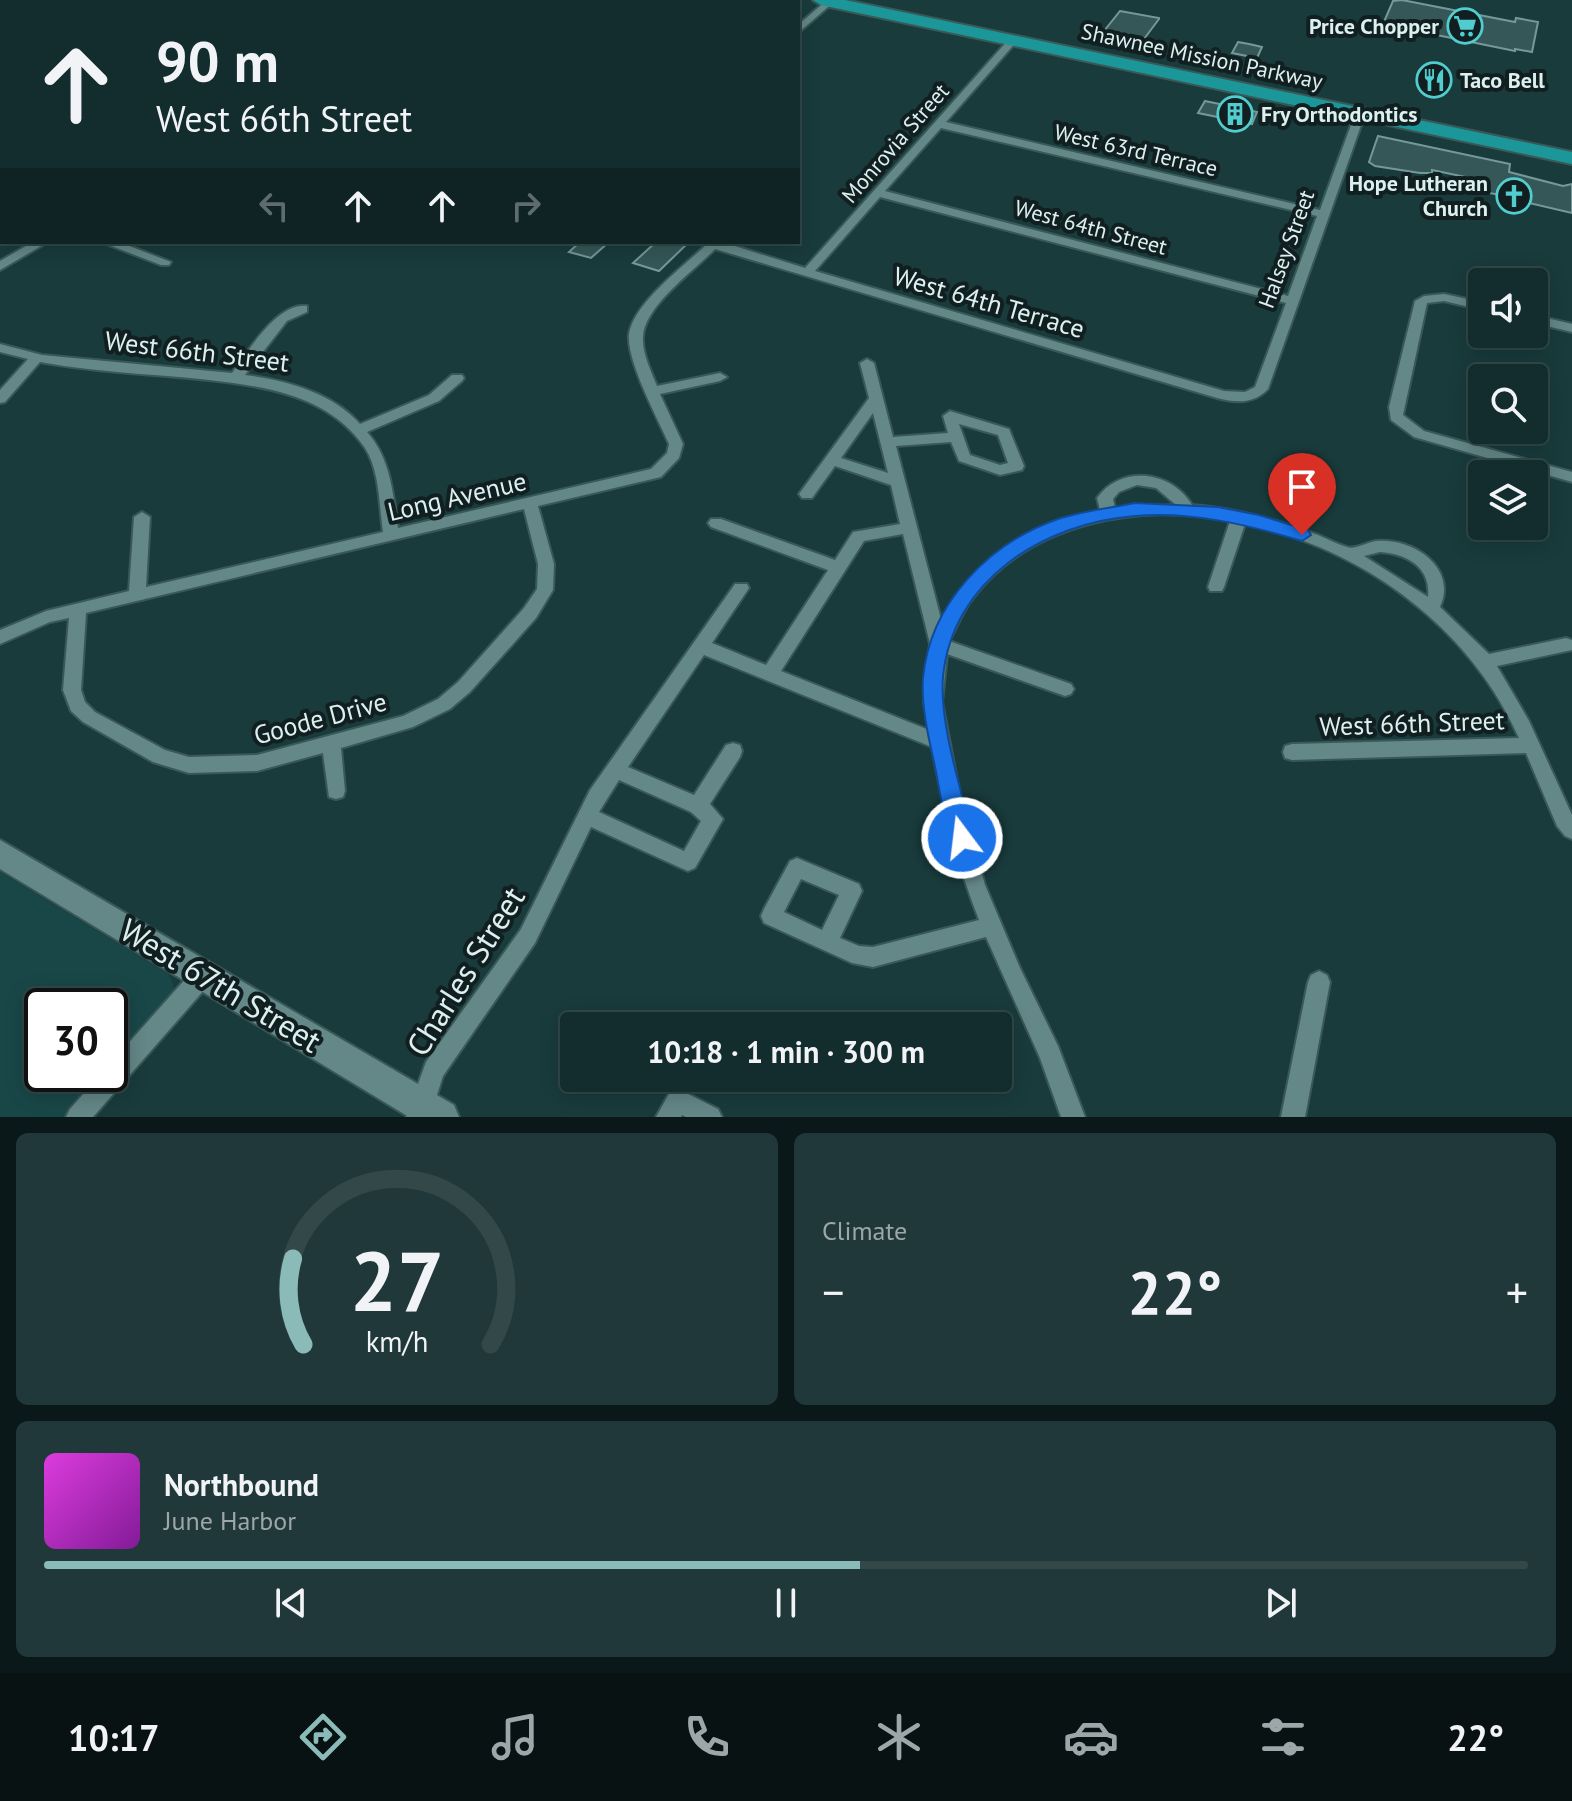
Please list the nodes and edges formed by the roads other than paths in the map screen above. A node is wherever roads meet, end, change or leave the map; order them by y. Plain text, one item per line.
1 (878, 0) edge
2 (828, 1) edge
3 (800, 28) edge
4 (1013, 40) junction
5 (1360, 114) junction
6 (1450, 117) junction
7 (939, 124) junction
8 (1572, 141) edge
9 (1572, 158) edge
10 (878, 193) junction
11 (1324, 214) junction
12 (38, 244) edge
13 (113, 244) edge
14 (715, 244) edge
15 (165, 262) dead end
16 (0, 266) edge
17 (807, 273) junction
18 (1294, 301) junction
19 (1468, 303) edge
20 (302, 309) dead end
21 (1548, 322) edge
22 (1572, 328) edge
23 (0, 348) edge
24 (37, 357) junction
25 (867, 363) dead end
26 (720, 377) dead end
27 (457, 378) dead end
28 (234, 379) junction
29 (654, 391) junction
30 (1252, 397) joint
31 (876, 398) junction
32 (0, 399) edge
33 (360, 430) junction
34 (956, 437) junction
35 (886, 442) junction
36 (832, 460) junction
37 (1572, 477) edge
38 (895, 481) junction
39 (807, 494) dead end
40 (530, 504) junction
41 (1187, 511) junction
42 (1108, 514) junction
43 (142, 517) dead end
44 (1239, 517) junction
45 (716, 523) dead end
46 (908, 528) junction
47 (391, 536) junction
48 (1350, 557) junction
49 (836, 567) junction
50 (1216, 587) dead end
51 (741, 588) dead end
52 (137, 595) junction
53 (78, 609) junction
54 (1431, 609) junction
55 (0, 637) edge
56 (939, 644) junction
57 (1566, 645) dead end
58 (701, 646) junction
59 (1484, 662) junction
60 (769, 674) junction
61 (1065, 689) dead end
62 (939, 742) junction
63 (331, 744) junction
64 (1532, 745) junction
65 (733, 751) dead end
66 (1292, 752) dead end
67 (615, 770) junction
68 (336, 791) dead end
69 (698, 806) junction
70 (587, 816) junction
71 (1572, 830) edge
72 (0, 853) edge
73 (992, 926) junction
74 (827, 943) dead end
75 (204, 974) junction
76 (1319, 982) dead end
77 (428, 1113) edge
78 (78, 1117) edge
79 (668, 1117) edge
80 (710, 1117) edge
81 (1073, 1117) edge
82 (1293, 1117) edge

1 - 6 highway, Shawnee Mission Parkway
2 - 3 street
2 - 4 highway, Shawnee Mission Parkway
4 - 5 highway, Shawnee Mission Parkway
4 - 7 street, Monrovia Street
5 - 6 highway
5 - 9 highway, Shawnee Mission Parkway
5 - 11 street, Halsey Street
6 - 8 highway, Shawnee Mission Parkway
7 - 10 street, Monrovia Street
7 - 11 street, West 63rd Terrace
10 - 17 street, Monrovia Street
10 - 18 street, West 64th Street
11 - 18 street, Halsey Street
12 - 16 street
13 - 15 street
14 - 17 street, West 64th Terrace
14 - 29 street, Long Avenue
17 - 30 street, West 64th Terrace
18 - 30 street, Halsey Street
19 - 37 street
20 - 28 street
21 - 22 street
23 - 24 street, West 66th Street
24 - 28 street, West 66th Street
24 - 32 street
25 - 31 street
26 - 29 street
27 - 33 street
28 - 33 street, West 66th Street
29 - 40 street, Long Avenue
31 - 35 street
31 - 36 street
33 - 47 street, West 66th Street
34 - 34 street
34 - 35 street
35 - 38 street
36 - 38 street
36 - 39 street
38 - 46 street
40 - 47 street, Long Avenue
40 - 63 street, Goode Drive
41 - 42 street, West 66th Street
41 - 42 street
41 - 44 street, West 66th Street
42 - 56 street, West 66th Street
43 - 52 street
44 - 48 street, West 66th Street
44 - 50 street
45 - 49 street
46 - 49 street
46 - 56 street
47 - 52 street, Long Avenue
48 - 54 street, West 66th Street
48 - 54 street
49 - 60 street
51 - 58 street, Charles Street
52 - 53 street, Long Avenue
53 - 55 street, Long Avenue
53 - 63 street, Goode Drive
54 - 59 street, West 66th Street
56 - 61 street
56 - 62 street
57 - 59 street
58 - 60 street
58 - 67 street, Charles Street
59 - 64 street, West 66th Street
60 - 62 street
62 - 73 street
63 - 68 street
64 - 66 street, West 66th Street
64 - 71 street, West 66th Street
65 - 69 street
67 - 69 street
67 - 70 street, Charles Street
69 - 70 street
70 - 77 street, Charles Street
72 - 75 street, West 67th Street
73 - 74 street
73 - 81 street
75 - 77 street, West 67th Street
75 - 78 street
76 - 82 street
79 - 80 street

